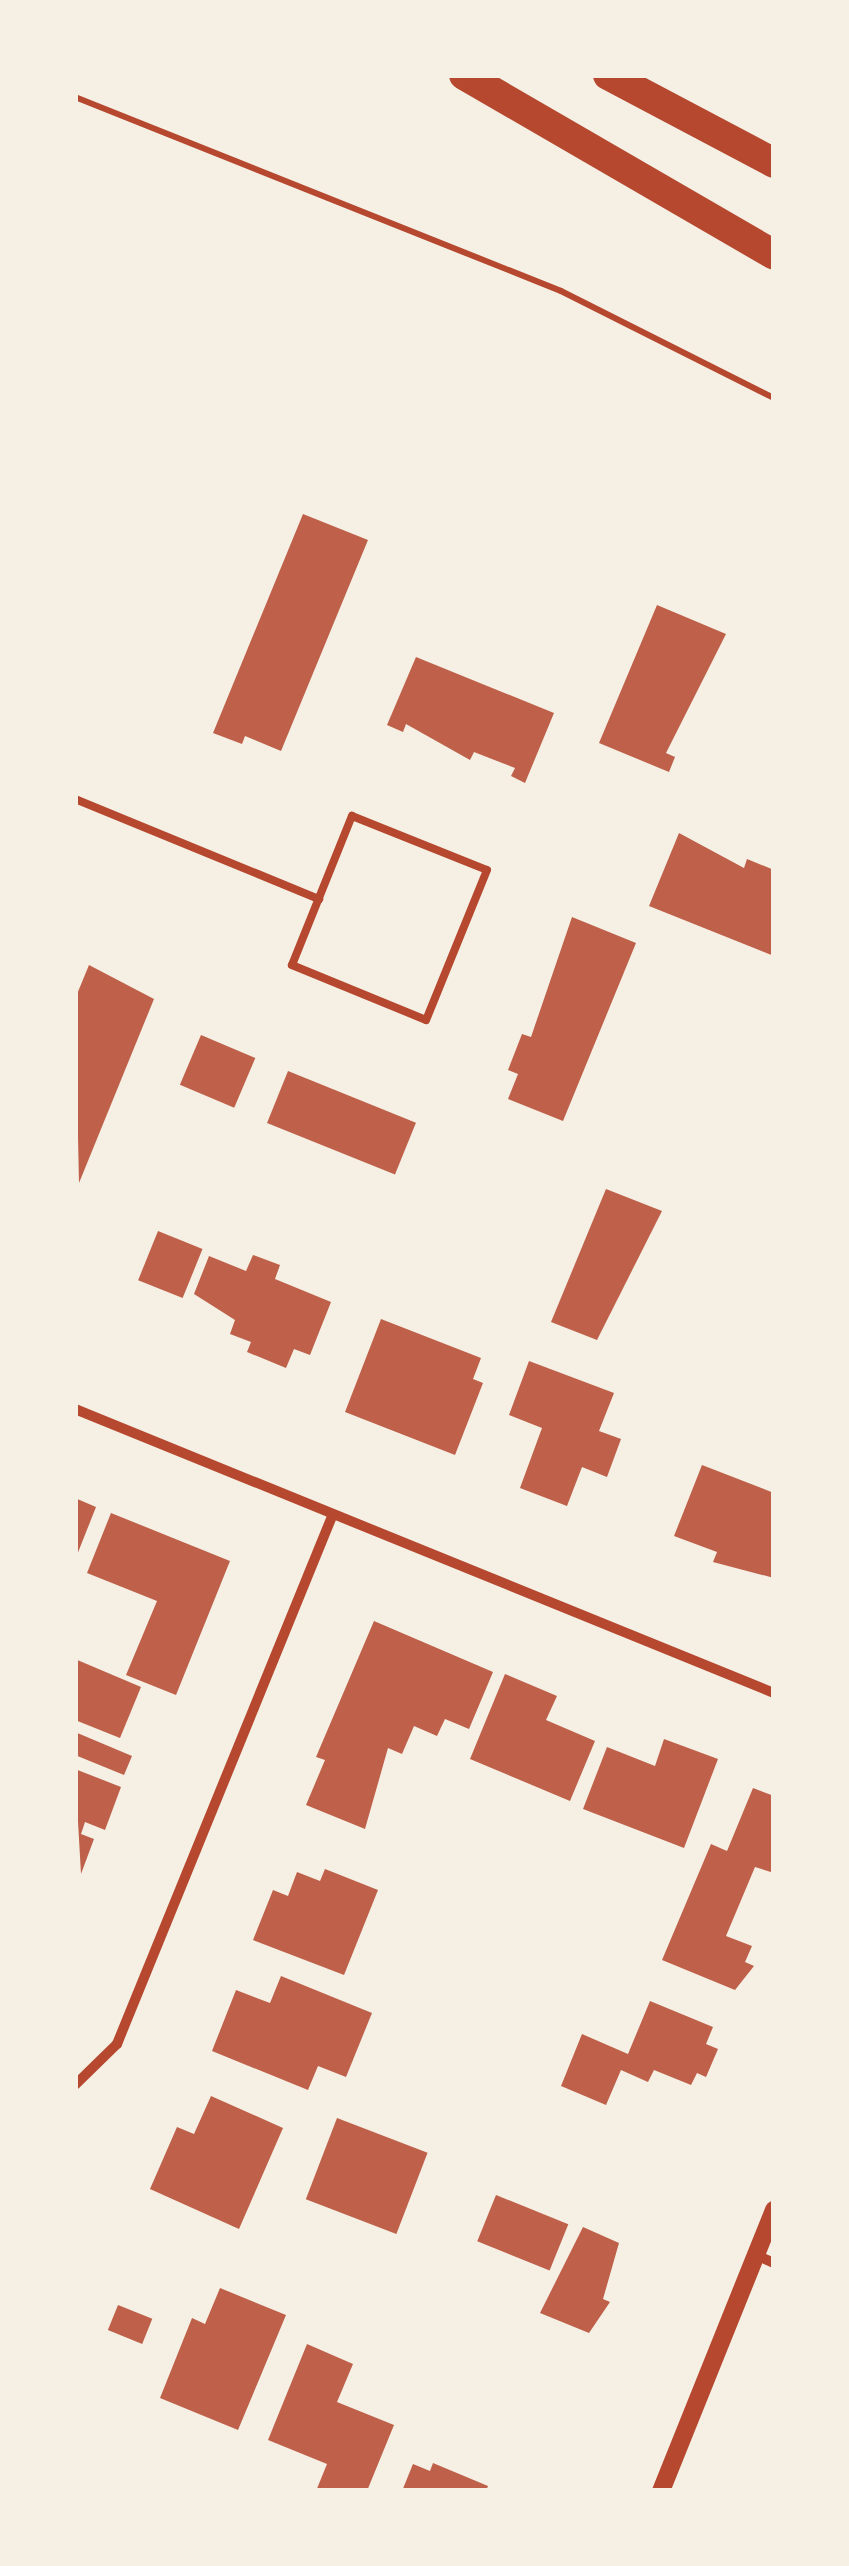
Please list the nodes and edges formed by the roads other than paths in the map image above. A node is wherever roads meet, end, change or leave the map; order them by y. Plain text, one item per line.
1 (464, 75) edge
2 (608, 75) edge
3 (774, 162) edge
4 (774, 255) edge
5 (75, 799) edge
6 (319, 899) junction
7 (75, 1408) edge
8 (334, 1514) junction
9 (774, 1693) edge
10 (75, 2085) edge
11 (774, 2210) edge
12 (756, 2255) junction
13 (774, 2262) edge
14 (660, 2491) edge

1 - 4 highway
2 - 3 highway
5 - 6 lane
6 - 6 lane
7 - 8 street
8 - 9 street
8 - 10 street
11 - 12 street
12 - 13 street
12 - 14 street

